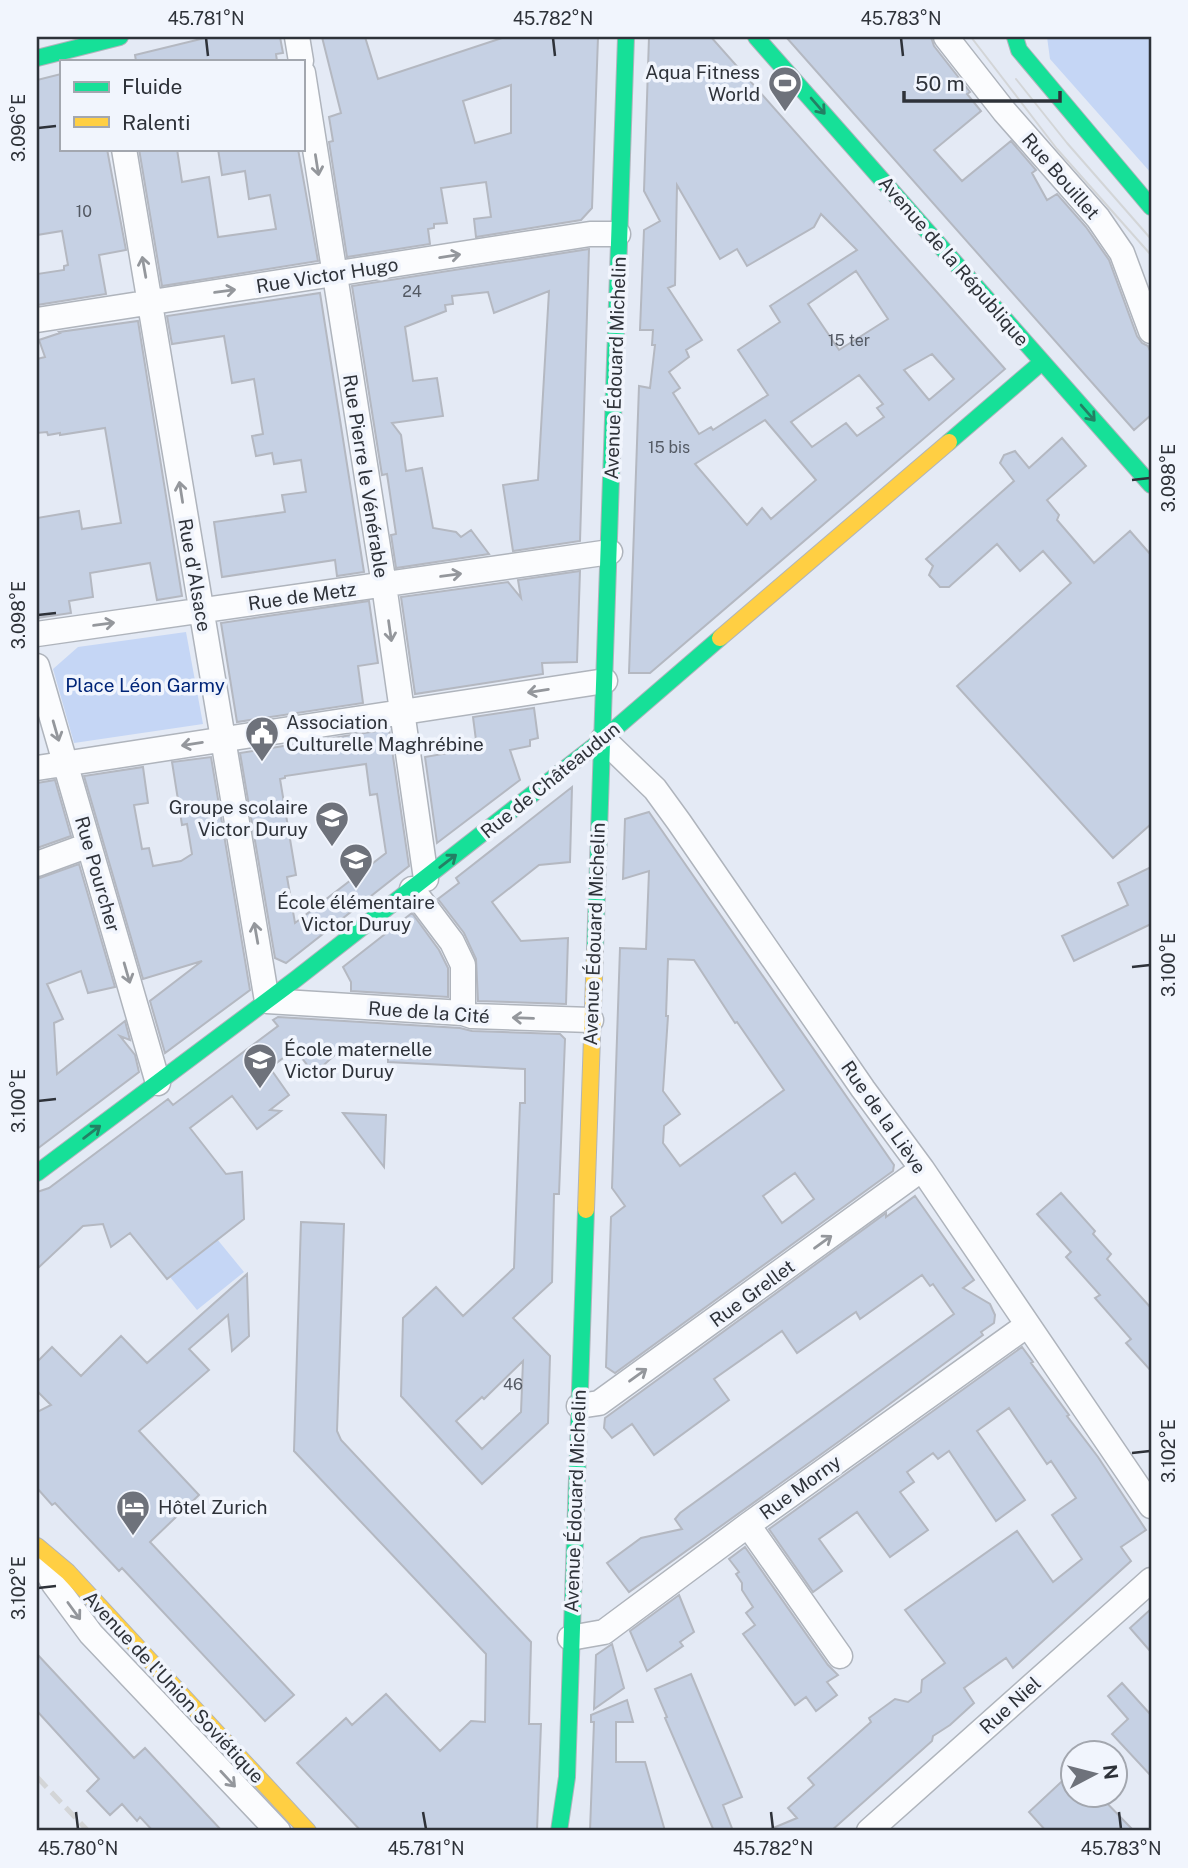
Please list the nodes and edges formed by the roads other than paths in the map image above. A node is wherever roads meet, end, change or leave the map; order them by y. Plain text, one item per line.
1 (297, 37) edge
2 (626, 37) edge
3 (756, 37) edge
4 (946, 37) edge
5 (1014, 41) edge
6 (111, 46) edge
7 (37, 58) edge
8 (301, 60) edge
9 (304, 79) edge
10 (124, 150) edge
11 (1151, 207) edge
12 (618, 234) junction
13 (334, 274) junction
14 (150, 302) junction
15 (37, 320) edge
16 (1151, 331) edge
17 (1042, 362) junction
18 (1151, 485) edge
19 (610, 552) junction
20 (384, 585) junction
21 (201, 610) junction
22 (37, 634) edge
23 (37, 666) edge
24 (605, 681) junction
25 (401, 712) junction
26 (223, 739) junction
27 (603, 739) junction
28 (65, 764) junction
29 (37, 768) edge
30 (89, 845) junction
31 (37, 864) edge
32 (419, 884) junction
33 (267, 1001) junction
34 (463, 1013) junction
35 (591, 1020) junction
36 (158, 1083) junction
37 (922, 1169) junction
38 (37, 1173) edge
39 (1026, 1326) junction
40 (579, 1406) junction
41 (1151, 1506) edge
42 (748, 1525) junction
43 (37, 1546) edge
44 (37, 1554) edge
45 (1151, 1580) edge
46 (570, 1638) junction
47 (840, 1656) dead end
48 (278, 1831) edge
49 (308, 1831) edge
50 (559, 1831) edge
51 (869, 1831) edge

1 - 8 street
2 - 12 main road, Avenue Édouard Michelin
3 -> 17 main road, Avenue de la République
4 - 16 street, Rue Bouillet
5 - 11 main road
6 - 7 main road
9 -> 13 street, Rue Pierre le Vénérable
14 -> 10 street, Rue d'Alsace
13 -> 12 street, Rue Victor Hugo
12 - 19 main road, Avenue Édouard Michelin
14 -> 13 street, Rue Victor Hugo
13 - 20 street, Rue Pierre le Vénérable
14 - 15 street, Rue Victor Hugo
21 -> 14 street, Rue d'Alsace
17 -> 18 main road, Avenue de la République
17 - 27 main road, Rue de Châteaudun
20 -> 19 street, Rue de Metz
19 - 24 main road, Avenue Édouard Michelin
20 - 21 street, Rue de Metz
20 -> 25 street, Rue Pierre le Vénérable
22 -> 21 street, Rue de Metz
21 - 26 street, Rue d'Alsace
23 -> 28 street, Rue Pourcher
24 -> 25 street
24 - 27 main road, Avenue Édouard Michelin
25 - 26 street
25 - 32 street, Rue Pierre le Vénérable
26 -> 28 street
33 -> 26 street, Rue d'Alsace
32 -> 27 main road, Rue de Châteaudun
27 - 35 main road, Avenue Édouard Michelin
27 - 37 street, Rue de la Liève
28 - 29 street
28 - 30 street, Rue Pourcher
30 - 31 street
30 -> 36 street, Rue Pourcher
32 - 33 main road, Rue de Châteaudun
32 - 34 street
33 - 34 street, Rue de la Cité
33 - 36 main road, Rue de Châteaudun
35 -> 34 street, Rue de la Cité
35 - 40 main road, Avenue Édouard Michelin
38 -> 36 main road, Rue de Châteaudun
37 - 39 street, Rue de la Liève
40 -> 37 street, Rue Grellet
39 - 41 street, Rue de la Liève
39 - 42 street, Rue Morny
40 - 46 main road, Avenue Édouard Michelin
42 - 46 street, Rue Morny
42 - 47 street
43 - 49 main road, Avenue de l'Union Soviétique
44 -> 48 street, Avenue de l'Union Soviétique
45 - 51 street, Rue Niel
46 - 50 main road, Avenue Édouard Michelin

